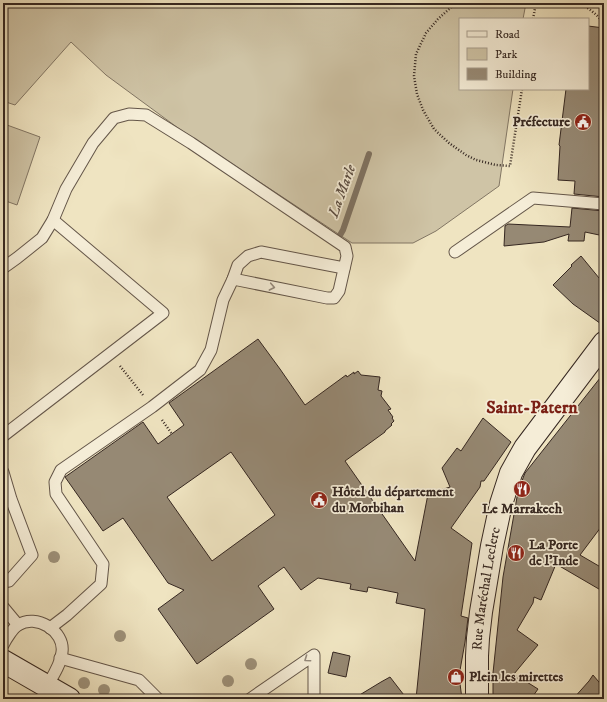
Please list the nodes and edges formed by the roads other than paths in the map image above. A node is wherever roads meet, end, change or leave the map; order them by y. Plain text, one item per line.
1 (604, 204) edge
2 (53, 220) junction
3 (455, 252) dead end
4 (3, 268) edge
5 (344, 268) junction
6 (233, 279) junction
7 (604, 343) edge
8 (3, 436) edge
9 (3, 472) edge
10 (3, 582) edge
11 (3, 607) edge
12 (18, 625) junction
13 (50, 628) junction
14 (3, 645) edge
15 (60, 658) junction
16 (3, 661) edge
17 (48, 686) junction
18 (69, 699) edge
19 (158, 699) edge
20 (250, 699) edge
21 (314, 699) edge
22 (477, 699) edge

1 - 3 lane
2 - 4 lane
2 - 5 lane
2 - 8 lane
5 - 6 lane
6 -> 5 lane
6 - 13 lane
7 - 22 street, Rue Maréchal Leclerc
9 - 10 lane
11 - 12 lane
12 - 13 lane
12 - 14 lane
13 - 15 lane
15 - 17 lane
15 - 19 lane
16 - 17 street
17 - 18 street
21 -> 20 lane

